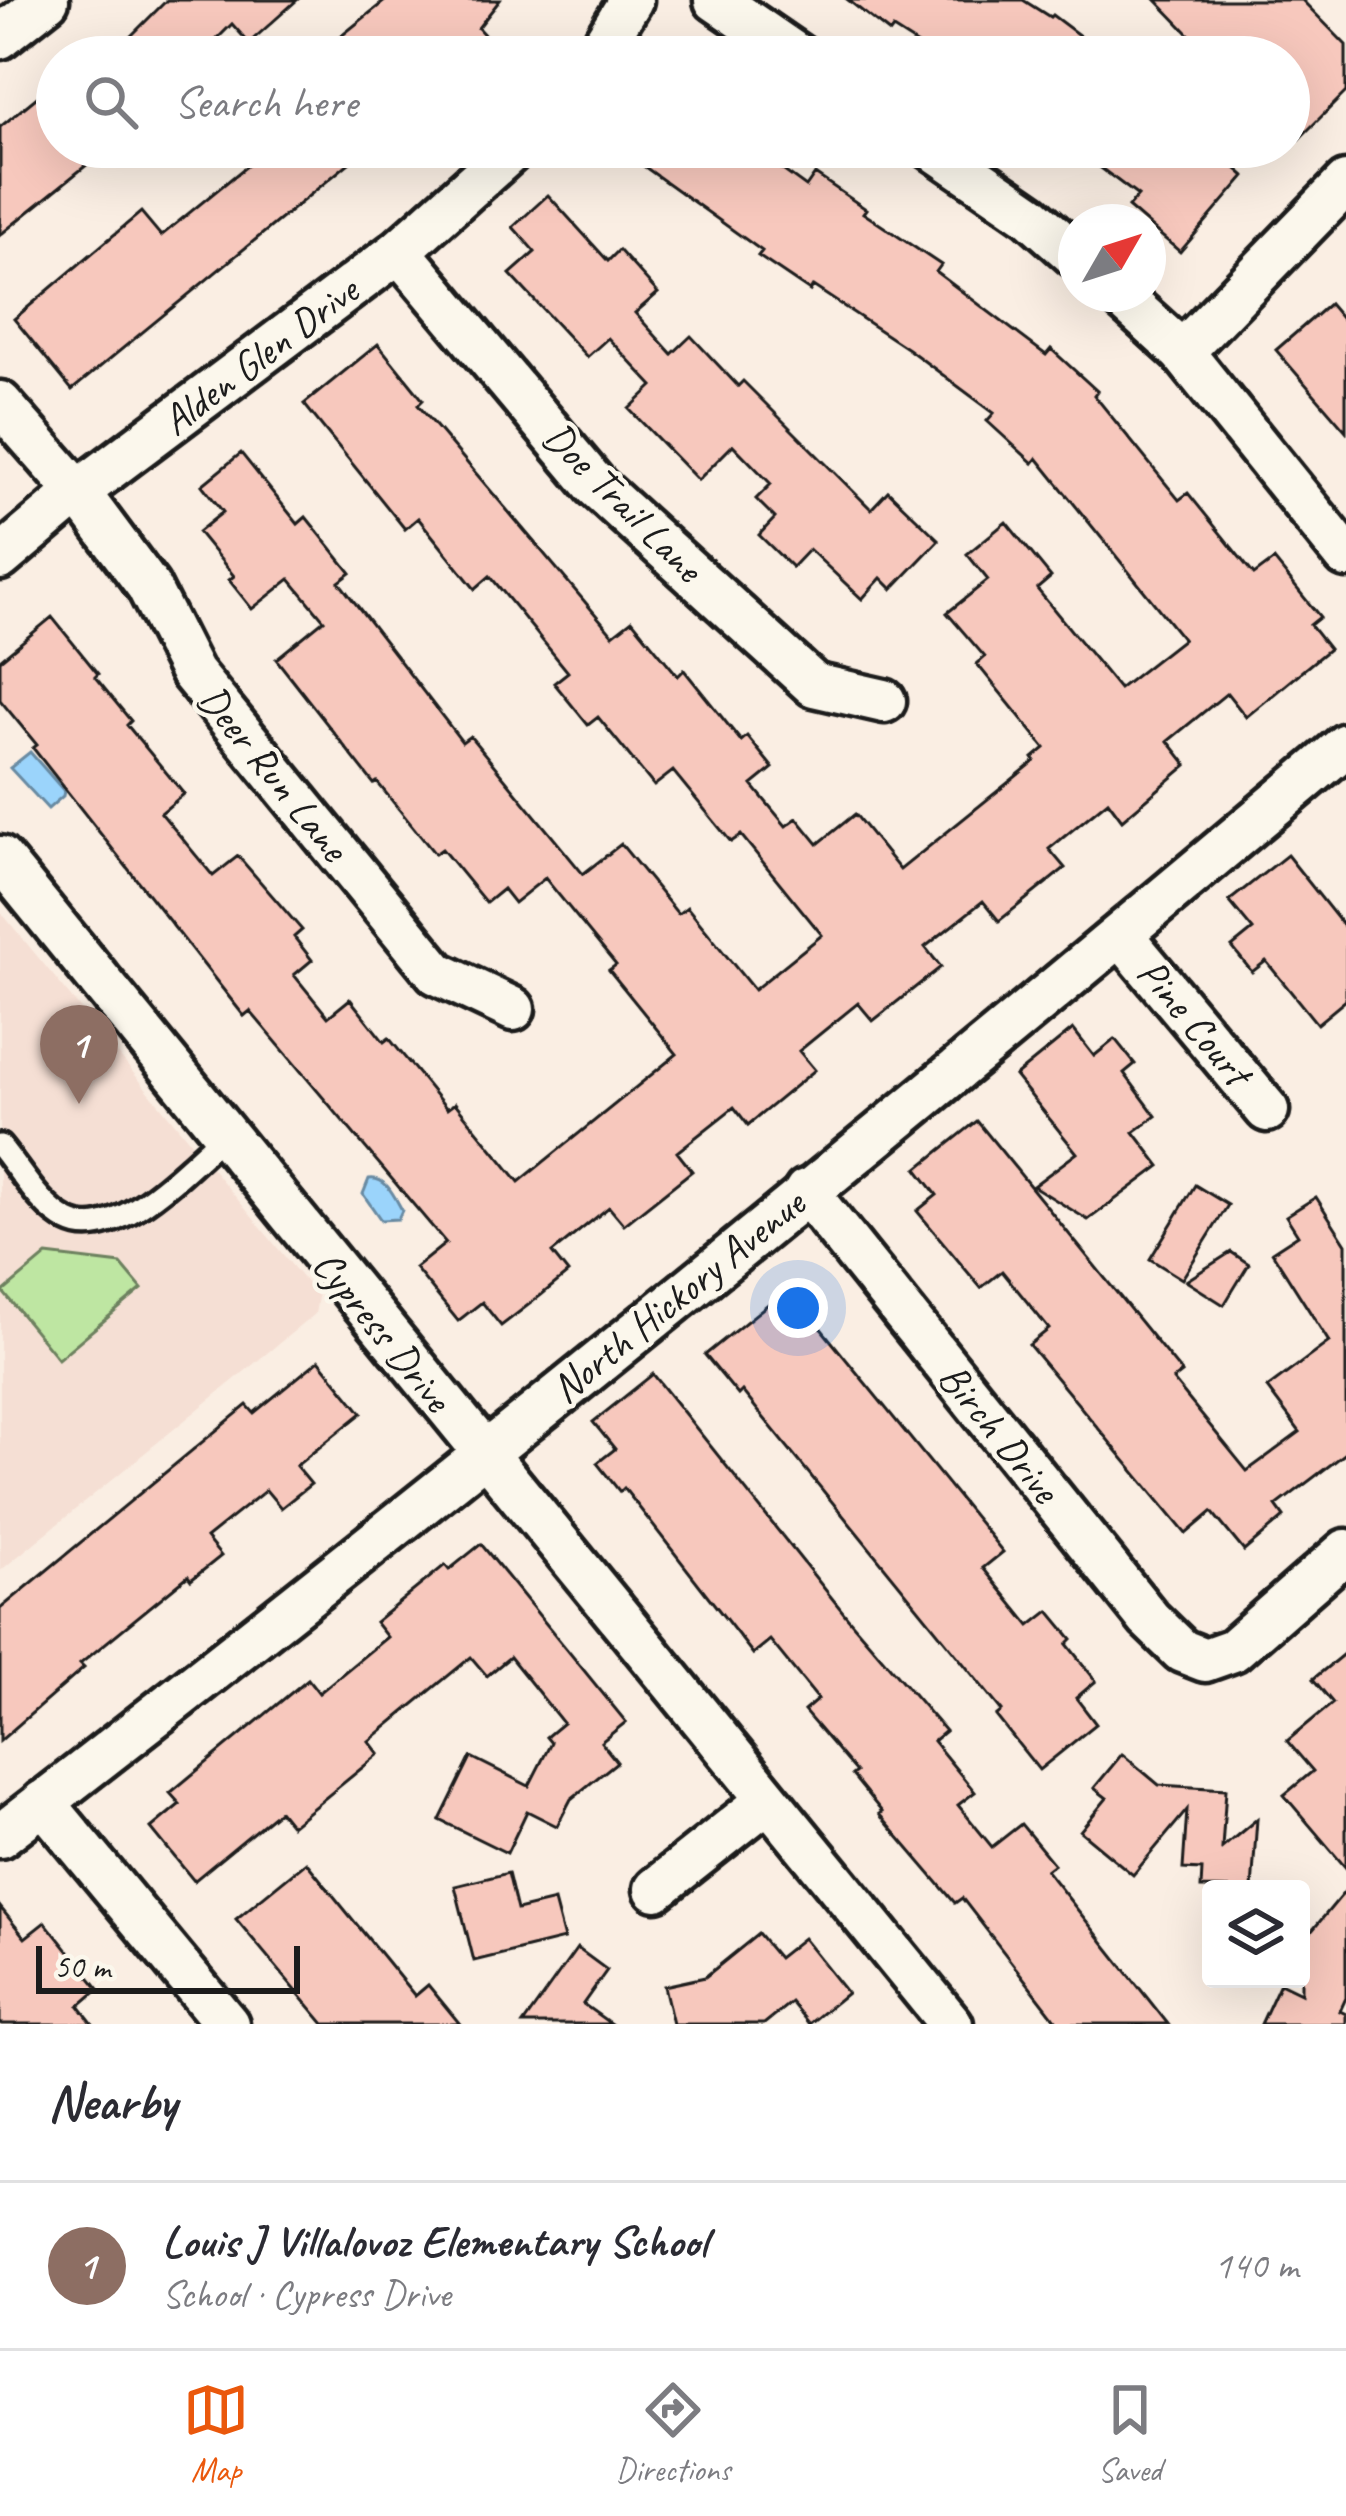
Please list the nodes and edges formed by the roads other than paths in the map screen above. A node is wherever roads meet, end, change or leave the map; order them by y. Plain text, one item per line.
1 (47, 0) edge
2 (631, 0) edge
3 (716, 0) edge
4 (609, 36) edge
5 (768, 36) edge
6 (0, 37) edge
7 (491, 168) edge
8 (962, 168) edge
9 (1346, 183) edge
10 (1058, 240) edge
11 (398, 251) junction
12 (1138, 312) edge
13 (1182, 352) junction
14 (0, 403) edge
15 (78, 492) junction
16 (1346, 556) edge
17 (0, 558) edge
18 (884, 701) dead end
19 (1346, 745) edge
20 (0, 858) edge
21 (1121, 934) junction
22 (513, 1009) dead end
23 (1267, 1110) dead end
24 (223, 1136) junction
25 (0, 1146) edge
26 (806, 1191) junction
27 (484, 1455) junction
28 (1346, 1551) edge
29 (767, 1801) junction
30 (44, 1802) junction
31 (0, 1836) edge
32 (656, 1889) dead end
33 (227, 2024) edge
34 (951, 2024) edge

1 - 6 street
2 - 4 street
3 - 5 street
7 - 11 street, Alden Glen Drive
8 - 10 street
9 - 13 street
11 - 15 street, Alden Glen Drive
11 - 18 street, Doe Trail Lane
12 - 13 street
13 - 16 street
14 - 15 street, Deer Run Lane
15 - 17 street, Alden Glen Drive
15 - 22 street, Deer Run Lane
19 - 21 street, North Hickory Avenue
20 - 24 street, Cypress Drive
21 - 23 street, Pine Court
21 - 26 street, North Hickory Avenue
24 - 25 lane
24 - 27 street, Cypress Drive
26 - 27 street, North Hickory Avenue
26 - 28 street, Birch Drive
27 - 29 street, Cypress Drive
27 - 30 street, North Hickory Avenue
29 - 32 street
29 - 34 street, Cypress Drive
30 - 31 street, North Hickory Avenue
30 - 33 street

